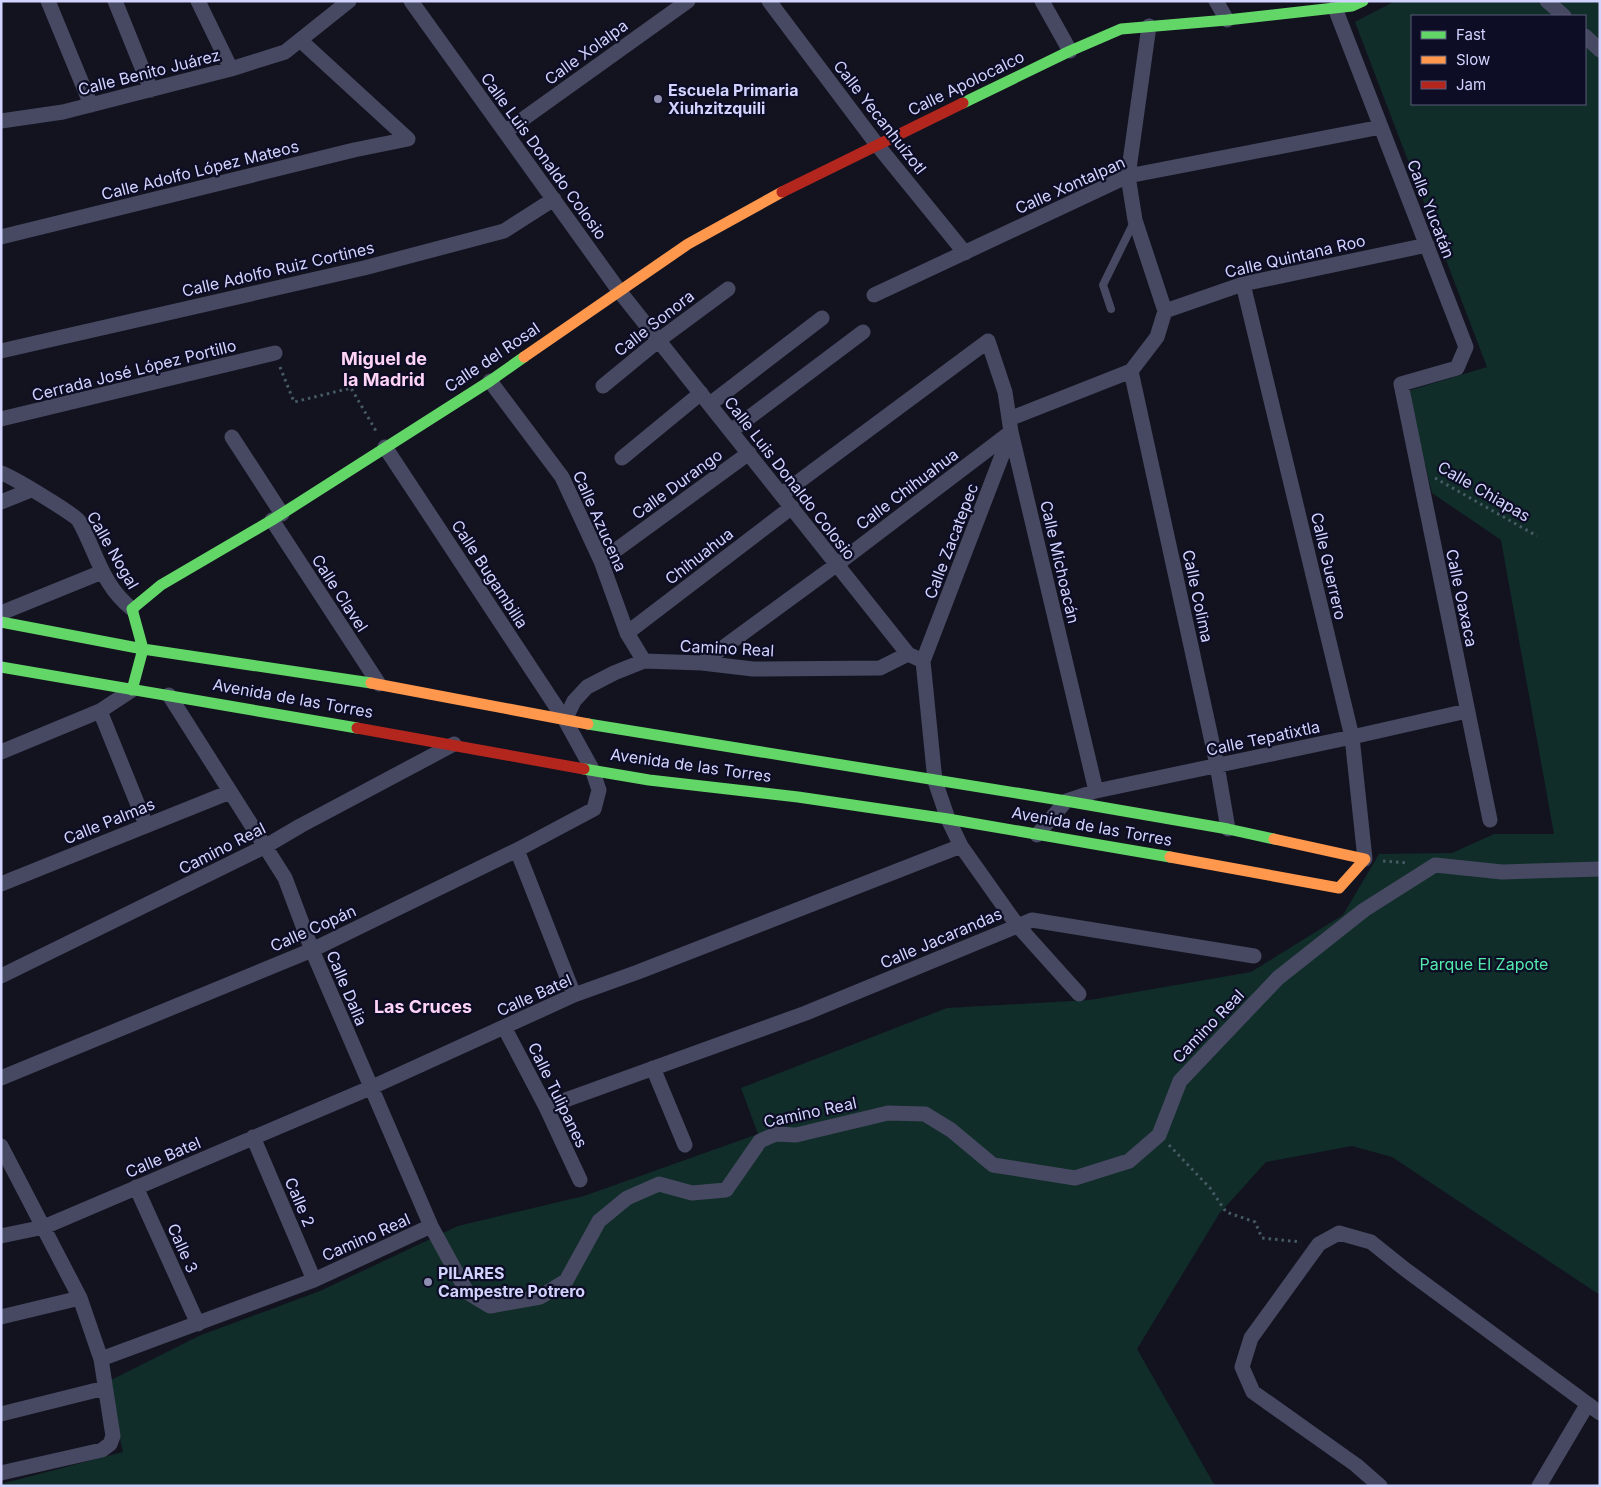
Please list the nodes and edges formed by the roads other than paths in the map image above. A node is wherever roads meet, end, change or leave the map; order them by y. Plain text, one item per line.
1 (48, 1) edge
2 (115, 1) edge
3 (198, 1) edge
4 (349, 1) edge
5 (411, 1) edge
6 (688, 1) edge
7 (769, 1) edge
8 (1042, 1) edge
9 (1216, 1) edge
10 (1363, 1) edge
11 (1548, 1) edge
12 (1335, 8) junction
13 (1563, 15) edge
14 (1227, 20) junction
15 (1149, 26) junction
16 (1586, 37) edge
17 (300, 40) junction
18 (1600, 50) edge
19 (1070, 51) junction
20 (231, 69) junction
21 (151, 90) junction
22 (90, 105) junction
23 (1, 121) edge
24 (1381, 127) junction
25 (505, 132) junction
26 (878, 146) junction
27 (1128, 176) junction
28 (554, 199) junction
29 (1135, 220) junction
30 (1, 237) edge
31 (1427, 246) junction
32 (965, 253) junction
33 (1243, 284) junction
34 (728, 289) dead end
35 (620, 292) junction
36 (874, 295) dead end
37 (1111, 309) dead end
38 (1164, 311) junction
39 (822, 318) dead end
40 (863, 332) dead end
41 (659, 340) junction
42 (1, 351) edge
43 (275, 353) road end
44 (1131, 371) junction
45 (490, 381) junction
46 (1400, 384) joint
47 (603, 386) dead end
48 (706, 398) junction
49 (1, 420) edge
50 (1010, 426) junction
51 (731, 431) junction
52 (232, 437) dead end
53 (385, 447) junction
54 (750, 453) junction
55 (622, 458) dead end
56 (1, 473) edge
57 (31, 490) junction
58 (782, 494) junction
59 (1, 502) edge
60 (792, 507) junction
61 (277, 517) junction
62 (600, 561) junction
63 (836, 565) junction
64 (102, 572) junction
65 (132, 609) junction
66 (1, 613) edge
67 (1, 622) edge
68 (627, 633) junction
69 (144, 649) junction
70 (908, 654) junction
71 (644, 661) junction
72 (923, 662) junction
73 (702, 663) junction
74 (1, 667) edge
75 (379, 684) junction
76 (132, 690) junction
77 (170, 695) junction
78 (1468, 710) junction
79 (100, 711) junction
80 (565, 720) junction
81 (1352, 737) junction
82 (454, 744) junction
83 (1, 752) edge
84 (1217, 765) junction
85 (592, 769) junction
86 (934, 781) junction
87 (1096, 791) junction
88 (230, 792) junction
89 (1066, 800) junction
90 (948, 819) junction
91 (1490, 820) dead end
92 (146, 825) junction
93 (1228, 829) junction
94 (1037, 835) junction
95 (266, 846) junction
96 (961, 846) junction
97 (517, 850) junction
98 (1365, 859) junction
99 (1600, 869) edge
100 (1, 884) edge
101 (1017, 925) junction
102 (312, 950) junction
103 (1254, 956) dead end
104 (1, 976) edge
105 (1079, 994) dead end
106 (574, 995) junction
107 (504, 1027) junction
108 (653, 1068) junction
109 (1, 1078) edge
110 (370, 1088) junction
111 (546, 1107) junction
112 (253, 1137) junction
113 (685, 1145) dead end
114 (1, 1146) edge
115 (580, 1180) dead end
116 (136, 1187) junction
117 (431, 1226) junction
118 (44, 1227) junction
119 (1, 1236) edge
120 (314, 1280) junction
121 (80, 1298) junction
122 (1, 1317) edge
123 (198, 1324) junction
124 (102, 1359) junction
125 (105, 1388) junction
126 (1593, 1409) edge
127 (1, 1414) edge
128 (1, 1473) edge
129 (1380, 1486) edge
130 (1539, 1486) edge

1 - 22 street
2 - 21 street
3 - 20 street
4 - 17 street, Calle Benito Juárez
5 - 25 street, Calle Luis Donaldo Colosio
6 - 25 street, Calle Xolalpa
7 - 26 street, Calle Yecanhuízotl
8 - 19 street
9 - 14 street
10 - 12 street, Calle Apolocalco
11 - 13 street
12 - 14 street, Calle Apolocalco
12 - 24 street, Calle Yucatán
14 - 15 street, Calle Apolocalco
15 - 19 street, Calle Apolocalco
15 - 27 street
16 - 18 street
17 - 20 street, Calle Benito Juárez
17 - 30 street, Calle Adolfo López Mateos
19 - 26 street, Calle Apolocalco
20 - 21 street, Calle Benito Juárez
21 - 22 street, Calle Benito Juárez
22 - 23 street, Calle Benito Juárez
24 - 27 street, Calle Xontalpan
24 - 31 street, Calle Yucatán
25 - 28 street, Calle Luis Donaldo Colosio
26 - 32 street, Calle Yecanhuízotl
26 - 35 street, Calle del Rosal
27 - 29 street
27 - 32 street, Calle Xontalpan
28 - 35 street, Calle Luis Donaldo Colosio
28 - 42 street, Calle Adolfo Ruiz Cortines
29 - 37 lane
29 - 38 street
31 - 33 street, Calle Quintana Roo
31 - 46 street, Calle Yucatán
32 - 36 street, Calle Xontalpan
33 - 38 street, Calle Quintana Roo
33 - 81 street, Calle Guerrero
34 - 41 street, Calle Sonora
35 - 41 street, Calle Luis Donaldo Colosio
35 - 45 street, Calle del Rosal
38 - 44 street
39 - 48 street
40 - 51 street, Calle Durango
41 - 47 street, Calle Sonora
41 - 48 street, Calle Luis Donaldo Colosio
43 - 49 street, Cerrada José López Portillo
44 - 50 street
44 - 84 street, Calle Colima
45 - 53 street, Calle del Rosal
45 - 62 street, Calle Azucena
46 - 78 street, Calle Oaxaca
48 - 51 street, Calle Luis Donaldo Colosio
48 - 55 street
50 - 58 street, Calle Michoacán
50 - 63 street, Calle Chihuahua
50 - 72 street, Calle Zacatepec
50 - 87 street, Calle Michoacán
51 - 54 street, Calle Luis Donaldo Colosio
52 - 61 street, Calle Clavel
53 - 61 street, Calle del Rosal
53 - 80 street, Calle Bugambilla
54 - 58 street, Calle Luis Donaldo Colosio
54 - 62 street, Calle Durango
56 - 57 street, Calle Nogal
57 - 59 street
57 - 64 street, Calle Nogal
58 - 60 street, Calle Luis Donaldo Colosio
60 - 63 street, Calle Luis Donaldo Colosio
60 - 68 street, Chihuahua
61 - 65 street, Calle del Rosal
61 - 75 street, Calle Clavel
62 - 68 street, Calle Azucena
63 - 70 street, Calle Luis Donaldo Colosio
63 - 73 street, Calle Chihuahua
64 - 65 street, Calle Nogal
64 - 66 street
65 - 69 street, Calle Nogal
67 - 69 street, Avenida de las Torres
68 - 71 street, Calle Azucena
69 - 75 street, Avenida de las Torres
69 - 76 street
70 - 72 street, Calle Luis Donaldo Colosio
70 - 73 street, Camino Real
71 - 73 street, Camino Real
71 - 80 street, Camino Real
72 - 86 street
74 - 76 street, Avenida de las Torres
75 - 80 street, Avenida de las Torres
76 - 77 street, Avenida de las Torres
76 - 79 street
77 - 82 street, Avenida de las Torres
77 - 88 street, Calle Dalia
78 - 81 street, Calle Tepatixtla
78 - 91 street, Calle Oaxaca
79 - 83 street
79 - 92 street
80 - 85 street, Calle Bugambilla
80 - 86 street, Avenida de las Torres
81 - 84 street, Calle Tepatixtla
81 - 98 street, Calle Guerrero
82 - 85 street, Avenida de las Torres
82 - 95 street, Camino Real
84 - 87 street, Calle Tepatixtla
84 - 93 street, Calle Colima
85 - 90 street, Avenida de las Torres
85 - 97 street, Calle Copán
86 - 89 street, Avenida de las Torres
86 - 90 street
87 - 89 street, Calle Tepatixtla
88 - 92 street, Calle Palmas
88 - 95 street, Calle Dalia
89 - 93 street, Avenida de las Torres
89 - 94 street
90 - 94 street, Avenida de las Torres
90 - 96 street
92 - 100 street, Calle Palmas
93 - 98 street, Avenida de las Torres
94 - 98 street, Avenida de las Torres
95 - 102 street, Calle Dalia
95 - 104 street, Camino Real
96 - 101 street
96 - 106 street, Calle Batel
97 - 102 street, Calle Copán
97 - 106 street
99 - 117 street, Camino Real
101 - 103 street, Calle Jacarandas
101 - 105 street
101 - 108 street, Calle Jacarandas
102 - 109 street, Calle Copán
102 - 110 street, Calle Dalia
106 - 107 street, Calle Batel
107 - 110 street, Calle Batel
107 - 111 street, Calle Tulipanes
108 - 111 street, Calle Jacarandas
108 - 113 street
110 - 112 street, Calle Batel
110 - 117 street, Calle Dalia
111 - 115 street, Calle Tulipanes
112 - 116 street, Calle Batel
112 - 120 street, Calle 2
114 - 118 street
116 - 118 street, Calle Batel
116 - 123 street, Calle 3
117 - 120 street, Camino Real
118 - 119 street, Calle Batel
118 - 121 street
120 - 123 street, Camino Real
121 - 122 street
121 - 124 street
123 - 124 street, Camino Real
124 - 125 street
125 - 127 street
125 - 128 street
126 - 129 street
126 - 130 street

